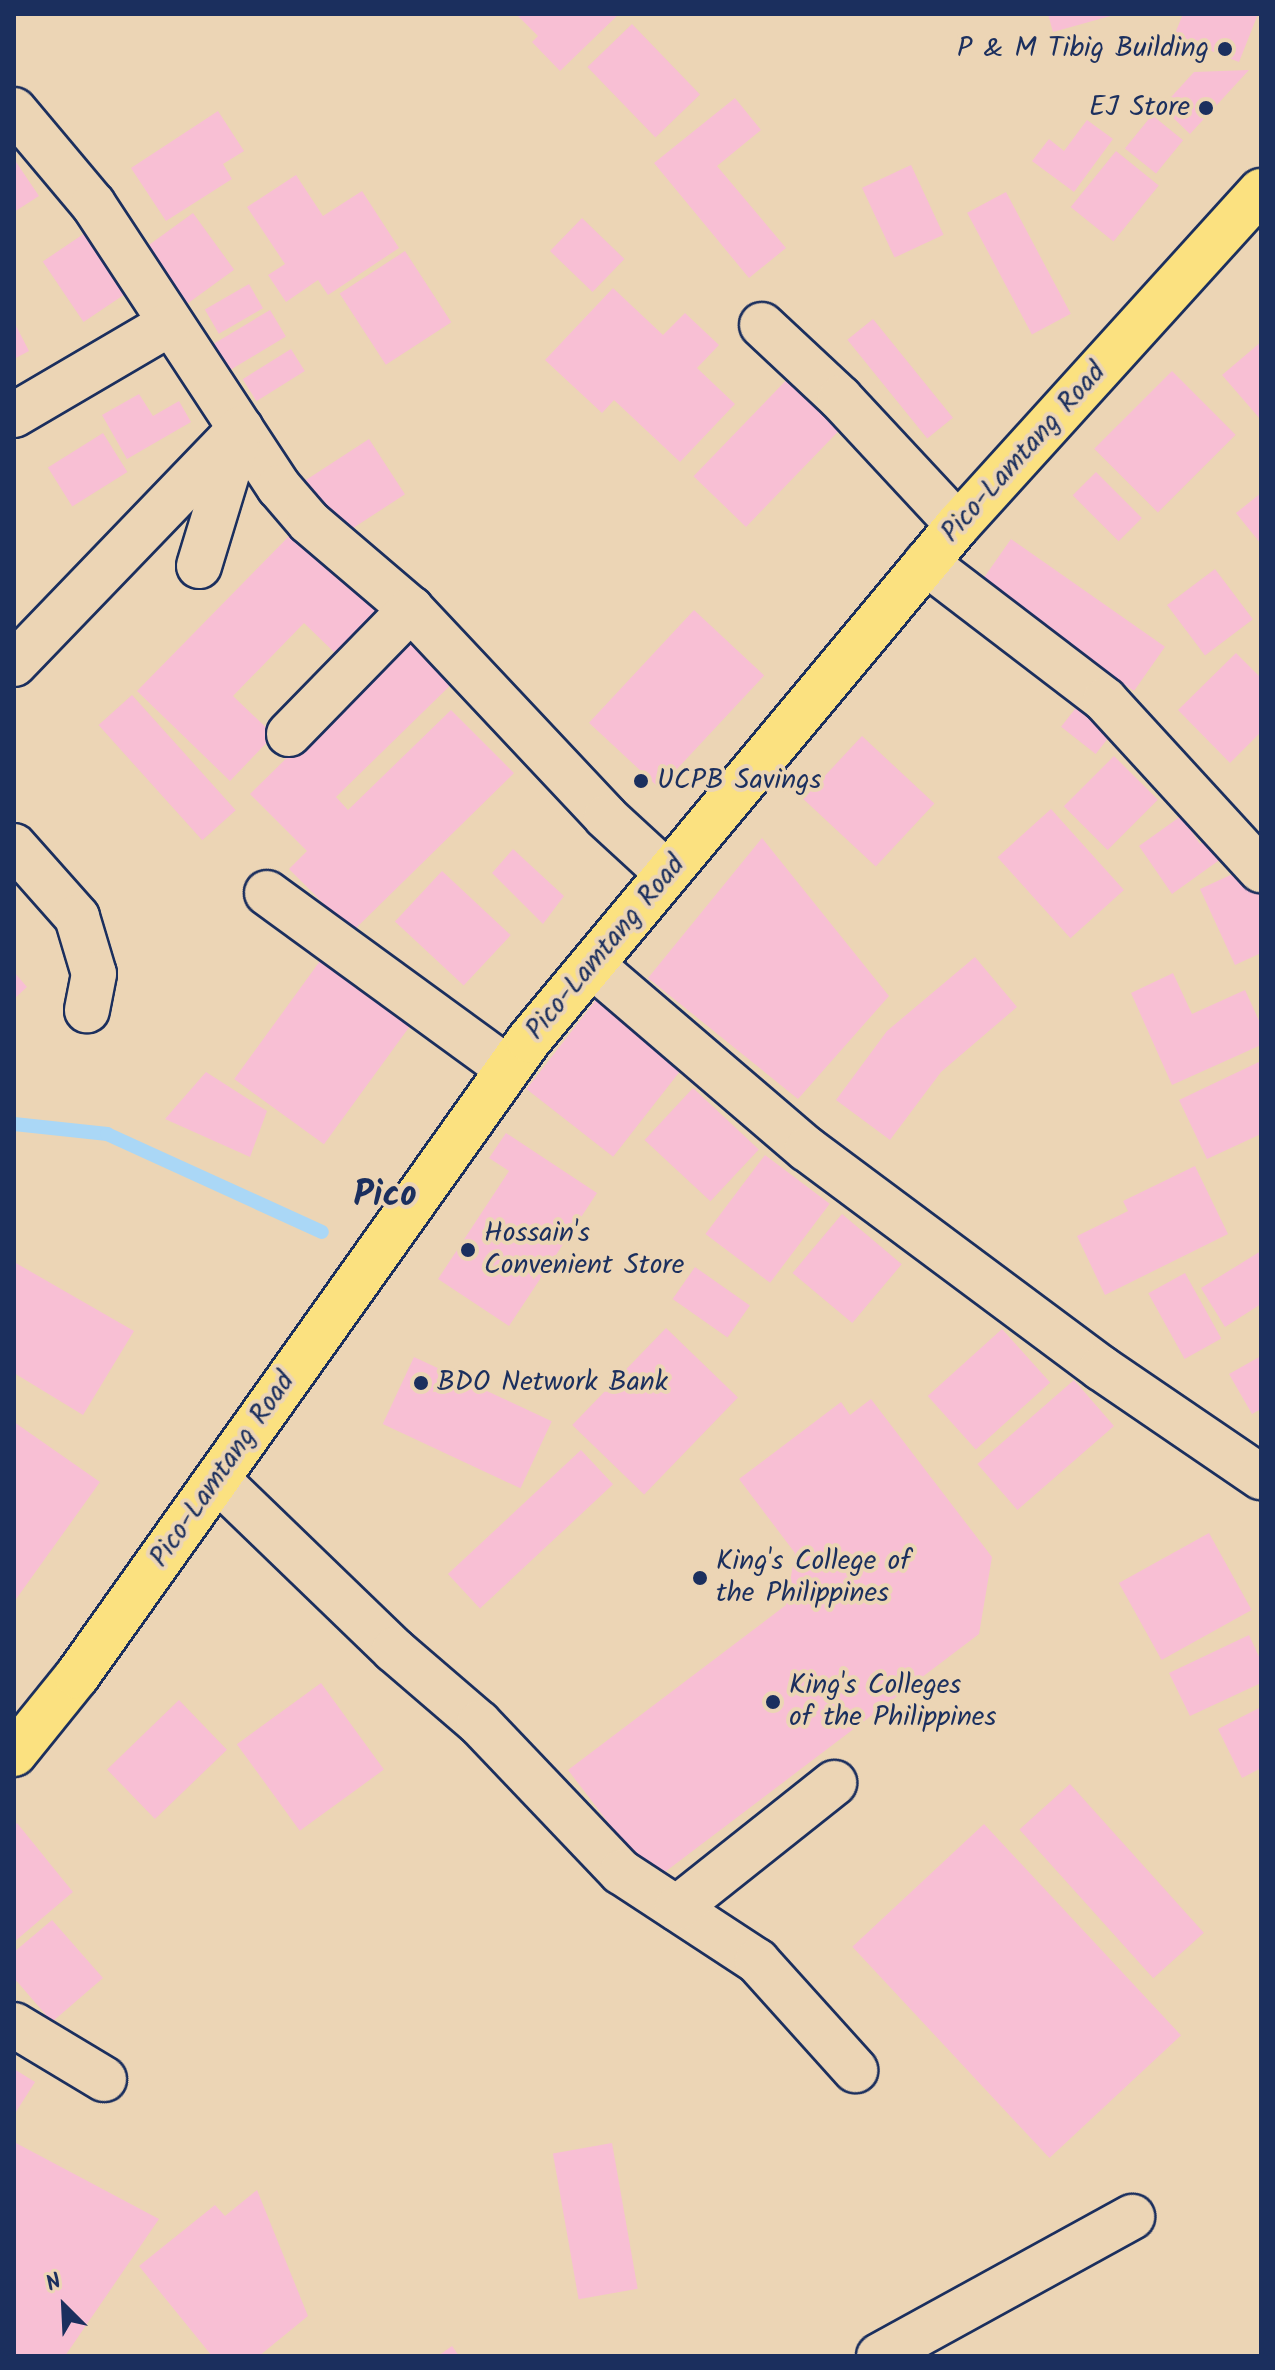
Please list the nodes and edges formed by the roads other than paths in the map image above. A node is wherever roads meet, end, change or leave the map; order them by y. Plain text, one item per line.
1 (14, 110) edge
2 (1261, 191) edge
3 (169, 324) junction
4 (762, 325) dead end
5 (14, 415) edge
6 (241, 428) junction
7 (958, 525) junction
8 (926, 563) junction
9 (199, 566) dead end
10 (411, 609) junction
11 (14, 664) edge
12 (289, 734) dead end
13 (14, 846) edge
14 (1261, 870) edge
15 (667, 873) junction
16 (267, 893) dead end
17 (592, 965) junction
18 (87, 1010) dead end
19 (508, 1069) junction
20 (1261, 1477) edge
21 (218, 1480) junction
22 (14, 1754) edge
23 (834, 1783) dead end
24 (677, 1908) junction
25 (14, 2025) edge
26 (855, 2070) dead end
27 (104, 2079) dead end
28 (1132, 2217) dead end
29 (879, 2356) edge

1 - 3 street
2 - 7 main road, Pico-Lamtang Road
3 - 5 street
3 - 6 street
4 - 7 street
6 - 9 street
6 - 10 street
6 - 11 street
7 - 8 main road, Pico-Lamtang Road
8 - 14 street
8 - 15 main road, Pico-Lamtang Road
10 - 12 street
10 - 15 street
13 - 18 street
15 - 17 main road, Pico-Lamtang Road
16 - 19 street
17 - 19 main road, Pico-Lamtang Road
17 - 20 street
19 - 21 main road, Pico-Lamtang Road
21 - 22 main road, Pico-Lamtang Road
21 - 24 street
23 - 24 street
24 - 26 street
25 - 27 street
28 - 29 street

